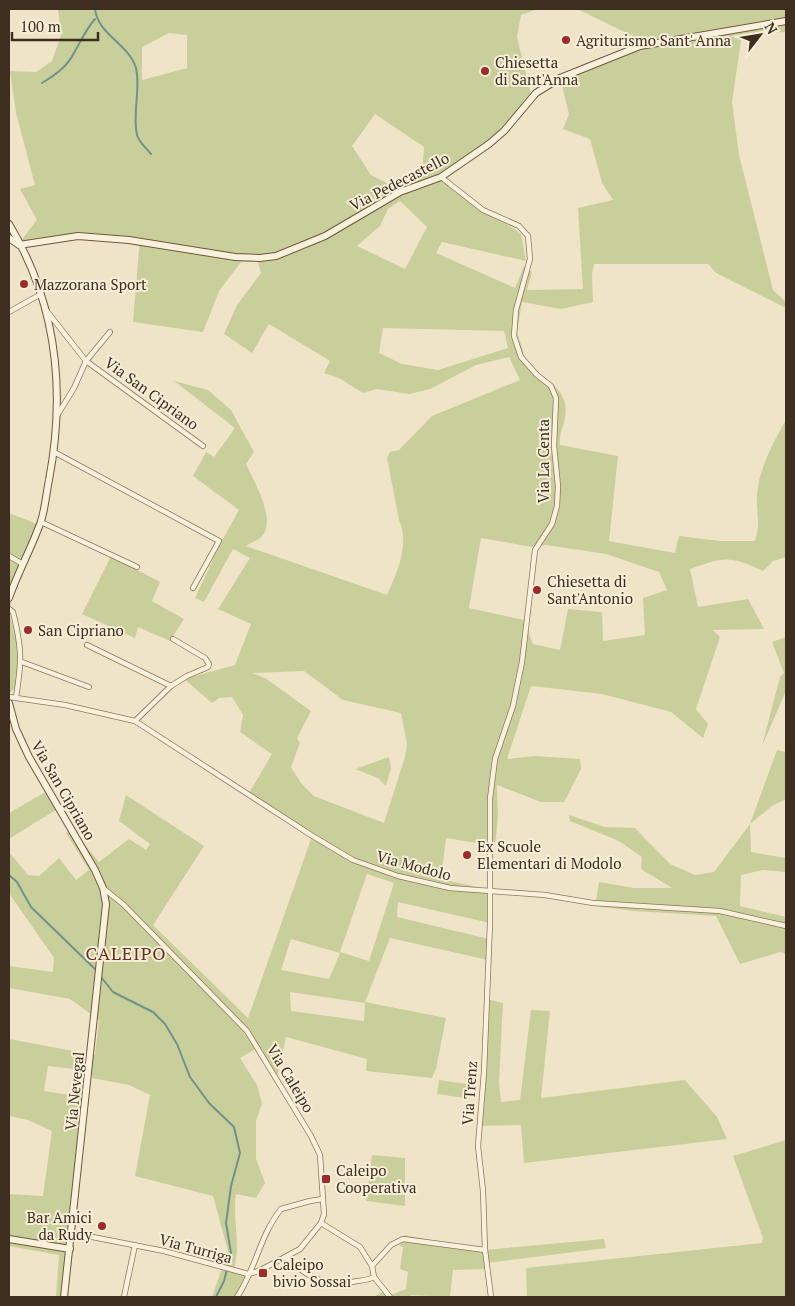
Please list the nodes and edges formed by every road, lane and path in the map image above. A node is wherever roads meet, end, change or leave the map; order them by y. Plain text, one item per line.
1 (786, 21) edge
2 (441, 177) junction
3 (9, 224) edge
4 (9, 238) edge
5 (22, 245) junction
6 (42, 293) junction
7 (46, 310) junction
8 (9, 312) edge
9 (110, 332) dead end
10 (86, 361) junction
11 (58, 414) junction
12 (203, 446) dead end
13 (54, 452) junction
14 (41, 522) junction
15 (9, 556) edge
16 (22, 563) junction
17 (137, 567) dead end
18 (193, 588) dead end
19 (9, 598) edge
20 (9, 609) edge
21 (174, 639) dead end
22 (87, 644) dead end
23 (22, 662) junction
24 (171, 686) junction
25 (89, 687) dead end
26 (9, 696) edge
27 (16, 697) junction
28 (9, 703) edge
29 (134, 721) junction
30 (103, 888) junction
31 (491, 890) junction
32 (786, 926) edge
33 (323, 1199) junction
34 (321, 1223) junction
35 (72, 1233) junction
36 (9, 1239) edge
37 (135, 1245) junction
38 (70, 1249) junction
39 (485, 1250) junction
40 (286, 1257) junction
41 (372, 1266) junction
42 (251, 1274) junction
43 (374, 1277) junction
44 (64, 1297) edge
45 (124, 1297) edge
46 (237, 1297) edge
47 (390, 1297) edge
48 (491, 1297) edge

1 - 2 main road, Via Pedecastello
2 - 5 main road, Via Pedecastello
2 - 31 street, Via La Centa
3 - 5 main road, Via San Cipriano
4 - 5 main road
5 - 6 main road, Via San Cipriano
6 - 7 main road, Via San Cipriano
6 - 8 street
7 - 10 street, Via San Cipriano
7 - 11 main road, Via San Cipriano
9 - 10 street, Via San Cipriano
10 - 11 street, Via San Cipriano
10 - 12 street, Via San Cipriano
11 - 13 main road, Via San Cipriano
13 - 14 main road, Via San Cipriano
13 - 18 street
14 - 16 main road, Via San Cipriano
14 - 17 street
15 - 16 street
16 - 19 main road, Via San Cipriano
20 - 23 street
21 - 24 street
22 - 24 street
23 - 25 street
23 - 27 street
24 - 29 street
26 - 27 street, Via Modolo
27 - 29 street, Via Modolo
28 - 30 main road, Via San Cipriano
29 - 31 street, Via Modolo
30 - 33 street, Via Caleipo
30 - 35 main road, Via Nevegal
31 - 32 street, Via Modolo
31 - 39 street, Via Trenz
33 - 34 street, Via Caleipo
33 - 42 street
34 - 40 street
34 - 41 street
35 - 37 street, Via Turriga
35 - 38 main road, Via Nevegal
36 - 38 main road
37 - 42 street, Via Turriga
37 - 45 street
38 - 44 main road, Via Nevegal
39 - 41 street
39 - 48 street, Via Trenz
40 - 42 street
40 - 43 street
41 - 43 street
42 - 46 street
43 - 47 street

